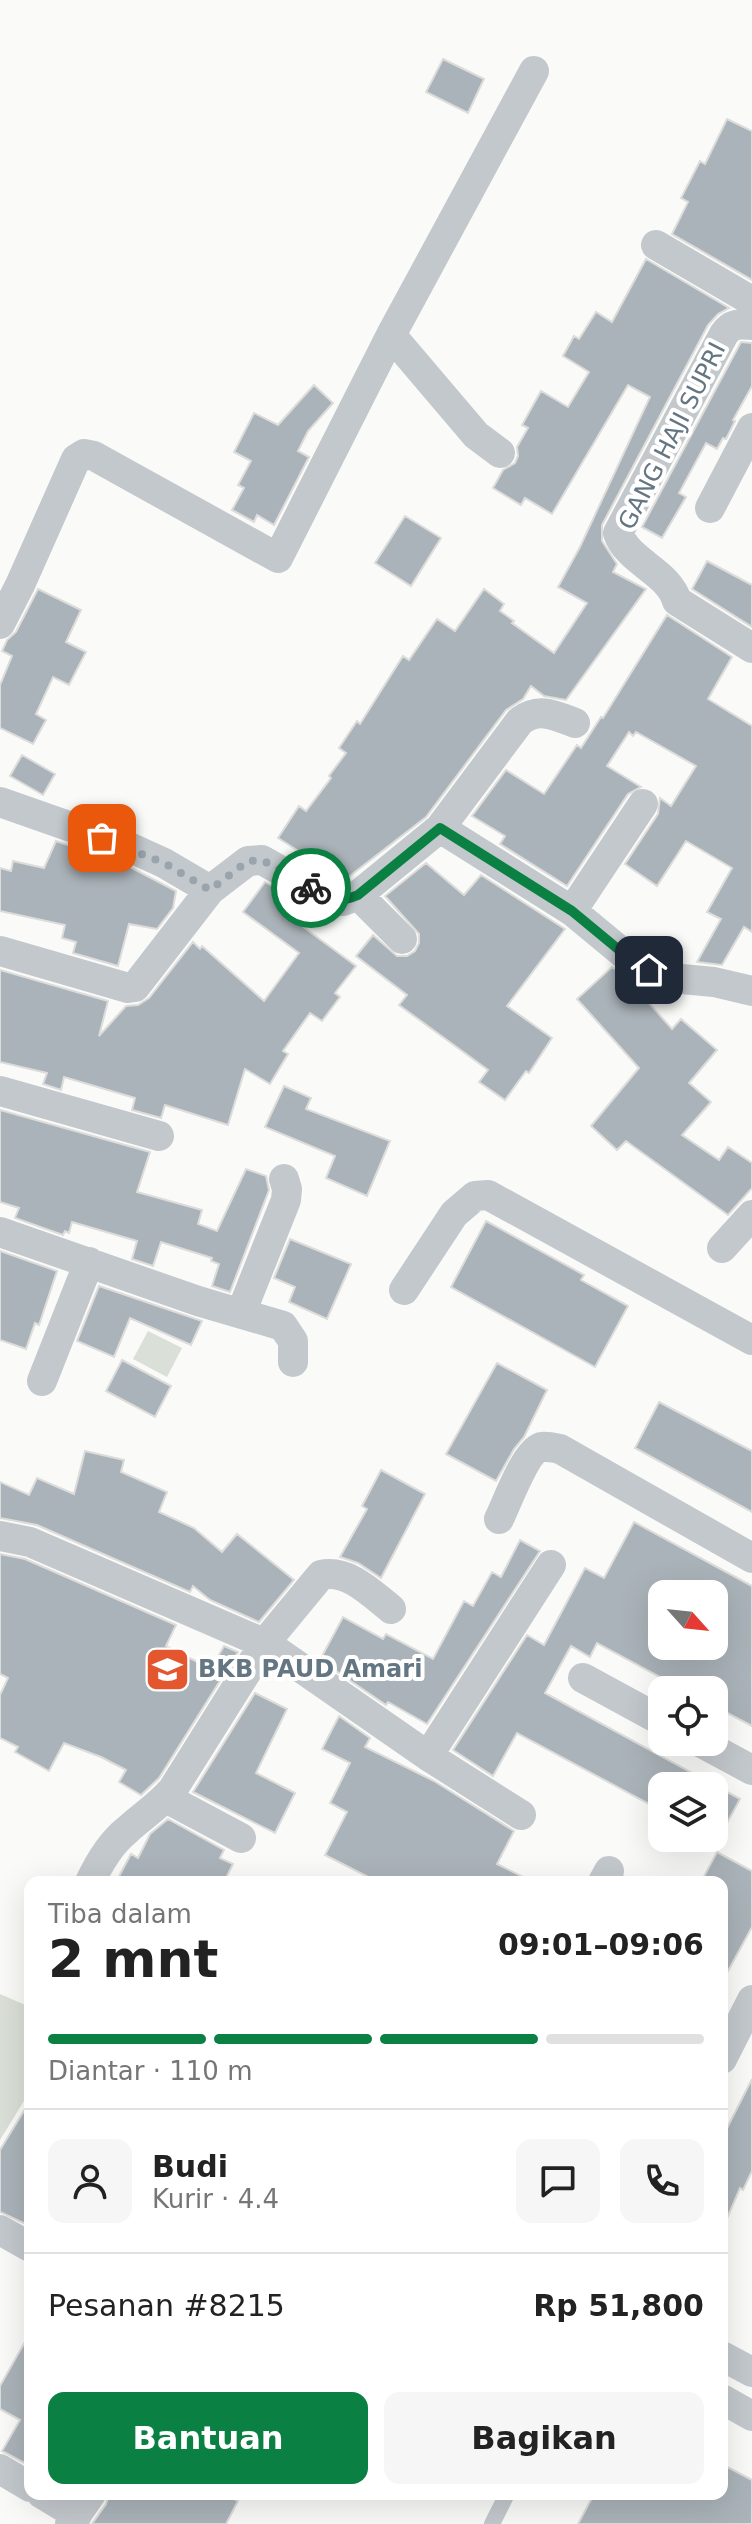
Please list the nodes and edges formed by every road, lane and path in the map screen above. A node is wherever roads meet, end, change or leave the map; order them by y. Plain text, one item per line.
1 (534, 71) dead end
2 (656, 245) dead end
3 (752, 301) edge
4 (752, 325) edge
5 (391, 335) junction
6 (752, 428) edge
7 (500, 453) dead end
8 (710, 508) dead end
9 (0, 624) edge
10 (752, 648) edge
11 (575, 723) dead end
12 (0, 802) edge
13 (643, 804) dead end
14 (440, 828) junction
15 (210, 890) junction
16 (358, 895) junction
17 (572, 911) junction
18 (402, 939) dead end
19 (0, 951) edge
20 (752, 991) edge
21 (0, 1091) edge
22 (159, 1136) dead end
23 (284, 1179) dead end
24 (752, 1215) edge
25 (0, 1232) edge
26 (722, 1248) dead end
27 (89, 1262) junction
28 (404, 1290) dead end
29 (241, 1313) junction
30 (752, 1340) edge
31 (293, 1362) dead end
32 (42, 1381) dead end
33 (499, 1519) dead end
34 (0, 1536) edge
35 (752, 1558) edge
36 (551, 1565) dead end
37 (391, 1609) dead end
38 (264, 1644) junction
39 (583, 1678) dead end
40 (648, 1713) edge
41 (428, 1756) junction
42 (726, 1756) edge
43 (752, 1770) edge
44 (166, 1798) junction
45 (521, 1815) dead end
46 (241, 1838) dead end
47 (94, 1876) edge
48 (752, 2000) edge
49 (728, 2047) edge
50 (0, 2230) edge
51 (24, 2244) edge
52 (728, 2359) edge
53 (752, 2372) edge
54 (0, 2469) edge
55 (24, 2483) edge
56 (55, 2500) edge
57 (504, 2500) edge
58 (79, 2511) edge
59 (492, 2524) edge

1 - 5 street
2 - 3 street
4 - 10 street, GANG HAJI SUPRI
5 - 7 street
5 - 9 street
6 - 8 street
11 - 14 street
12 - 15 street
13 - 17 street
14 - 16 street
14 - 17 street
15 - 16 street
15 - 19 street
16 - 18 street
17 - 20 street
21 - 22 street
23 - 29 street
24 - 26 street
25 - 27 street
27 - 29 street
27 - 32 street
28 - 30 street
29 - 31 street
33 - 35 street
34 - 38 street
36 - 41 street
37 - 38 street
38 - 41 street
38 - 44 street
39 - 40 street
41 - 45 street
42 - 43 street
44 - 46 street
44 - 47 street
48 - 49 street
50 - 51 street
52 - 53 street
54 - 55 street
56 - 58 street
57 - 59 lane

